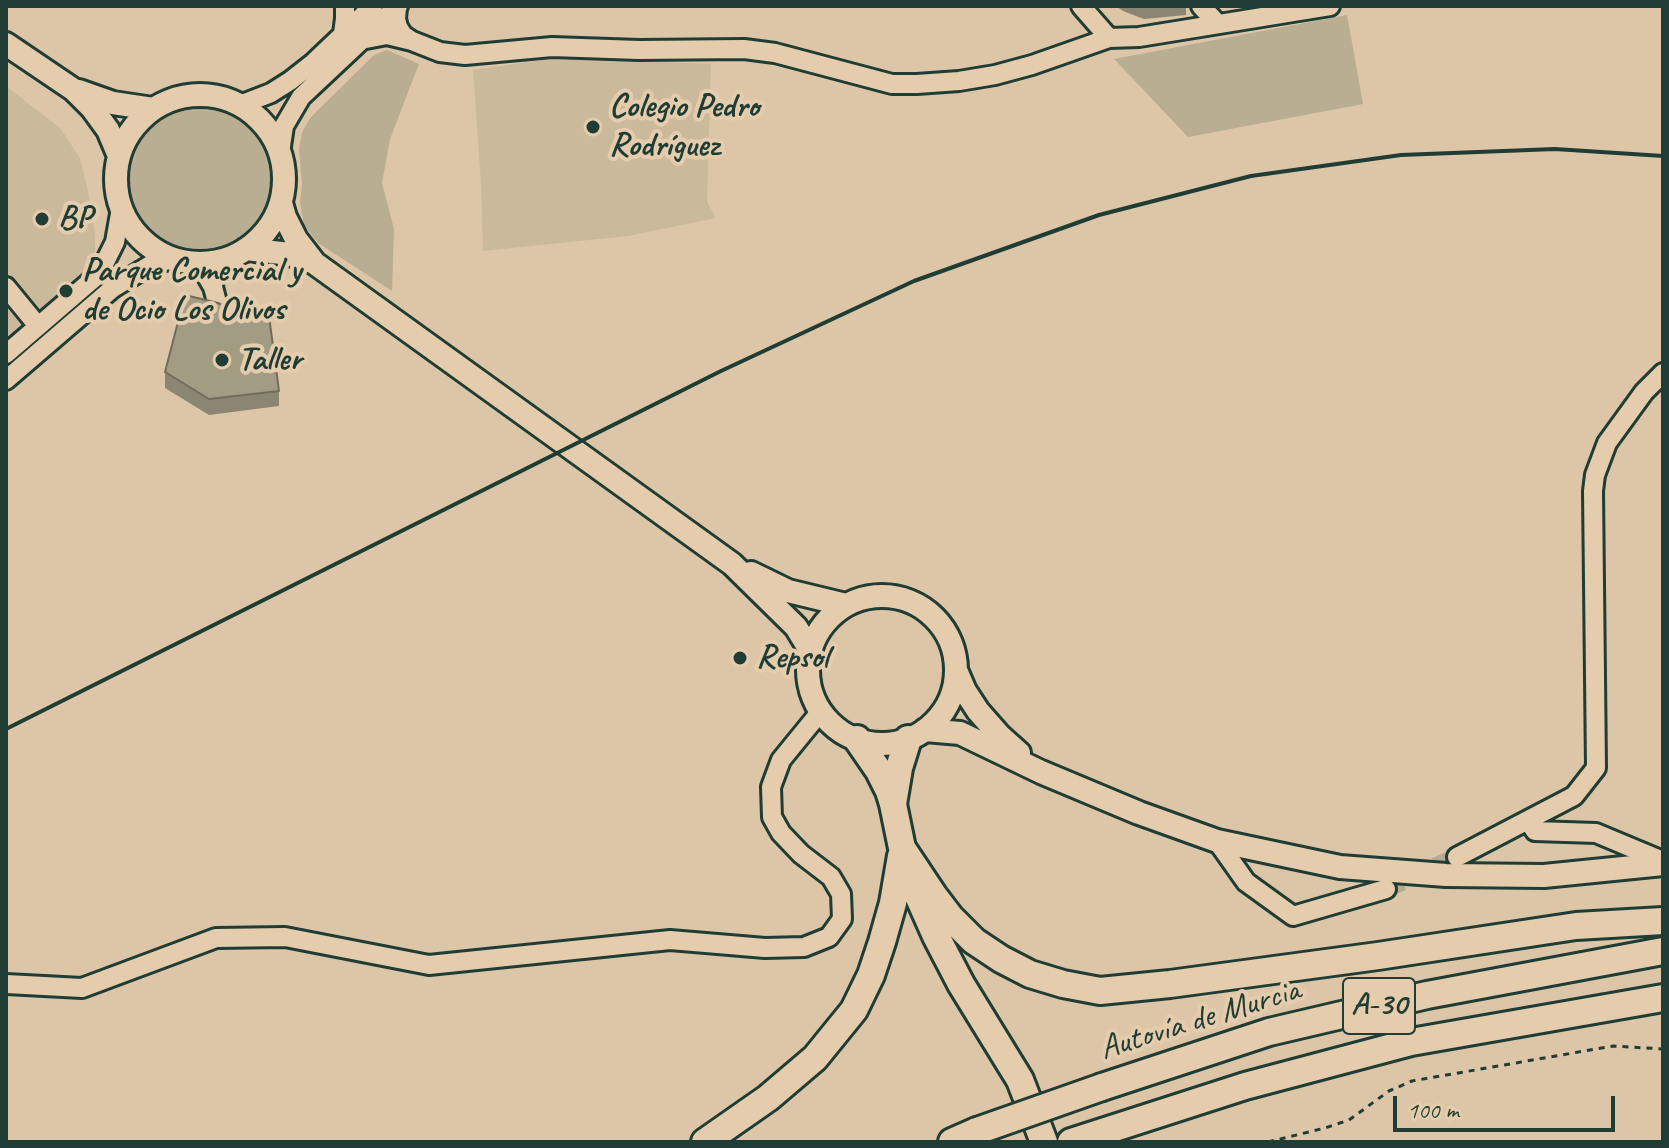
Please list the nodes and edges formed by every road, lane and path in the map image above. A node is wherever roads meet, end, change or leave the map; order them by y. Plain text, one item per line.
1 (345, 6) edge
2 (373, 6) edge
3 (398, 6) edge
4 (1201, 6) edge
5 (1330, 6) edge
6 (1083, 7) edge
7 (1217, 23) junction
8 (343, 34) junction
9 (1109, 38) junction
10 (364, 40) junction
11 (412, 41) junction
12 (6, 44) edge
13 (74, 90) junction
14 (240, 105) junction
15 (153, 109) junction
16 (280, 153) junction
17 (119, 156) junction
18 (281, 203) junction
19 (121, 208) junction
20 (246, 249) junction
21 (174, 259) junction
22 (224, 260) junction
23 (313, 262) junction
24 (199, 263) junction
25 (6, 287) edge
26 (213, 287) junction
27 (252, 318) edge
28 (38, 326) junction
29 (6, 354) edge
30 (1663, 373) edge
31 (6, 380) edge
32 (732, 564) junction
33 (846, 605) junction
34 (810, 650) junction
35 (956, 670) junction
36 (821, 711) junction
37 (916, 734) junction
38 (857, 739) junction
39 (1041, 772) junction
40 (893, 804) junction
41 (1528, 820) junction
42 (1217, 841) junction
43 (902, 848) junction
44 (1457, 857) tunnel mouth
45 (1663, 862) edge
46 (1386, 889) tunnel mouth
47 (1663, 921) edge
48 (1663, 951) edge
49 (6, 984) edge
50 (1663, 998) edge
51 (1663, 1049) edge
52 (705, 1142) edge
53 (952, 1142) edge
54 (1044, 1142) edge
55 (1071, 1142) edge
56 (1268, 1142) edge

1 - 8 street
2 - 8 street
3 - 10 street
3 - 11 street
4 - 7 street
5 - 7 street
6 - 9 street
7 - 9 street
8 - 14 street
9 - 11 street
10 - 11 street
10 - 16 street
12 - 13 main road
13 - 15 main road
13 - 17 main road
14 - 15 main road
14 - 16 main road
15 - 17 main road
16 - 18 main road
17 - 19 main road
18 - 20 main road
18 - 23 main road
19 - 21 main road
19 - 28 street
20 - 22 main road
20 - 23 main road
21 - 24 main road
21 - 31 street
22 - 24 main road
22 - 26 street
23 - 32 main road
24 - 26 street
25 - 28 street
26 - 27 street
28 - 29 street
30 - 41 street
32 - 33 main road
32 - 34 main road
33 - 34 main road
33 - 35 main road
34 - 36 main road
35 - 37 main road
35 - 39 main road
36 - 38 main road
36 - 49 street
37 - 38 main road
37 - 39 main road
37 - 40 highway
38 - 40 highway
39 - 42 main road
40 - 43 highway
41 - 44 street
41 - 45 street
42 - 45 main road
42 - 46 street
43 - 47 highway
43 - 52 highway
43 - 54 highway
48 - 53 highway, Autovía de Murcia / A-30, bridge
50 - 55 highway, A-30
51 - 56 path

